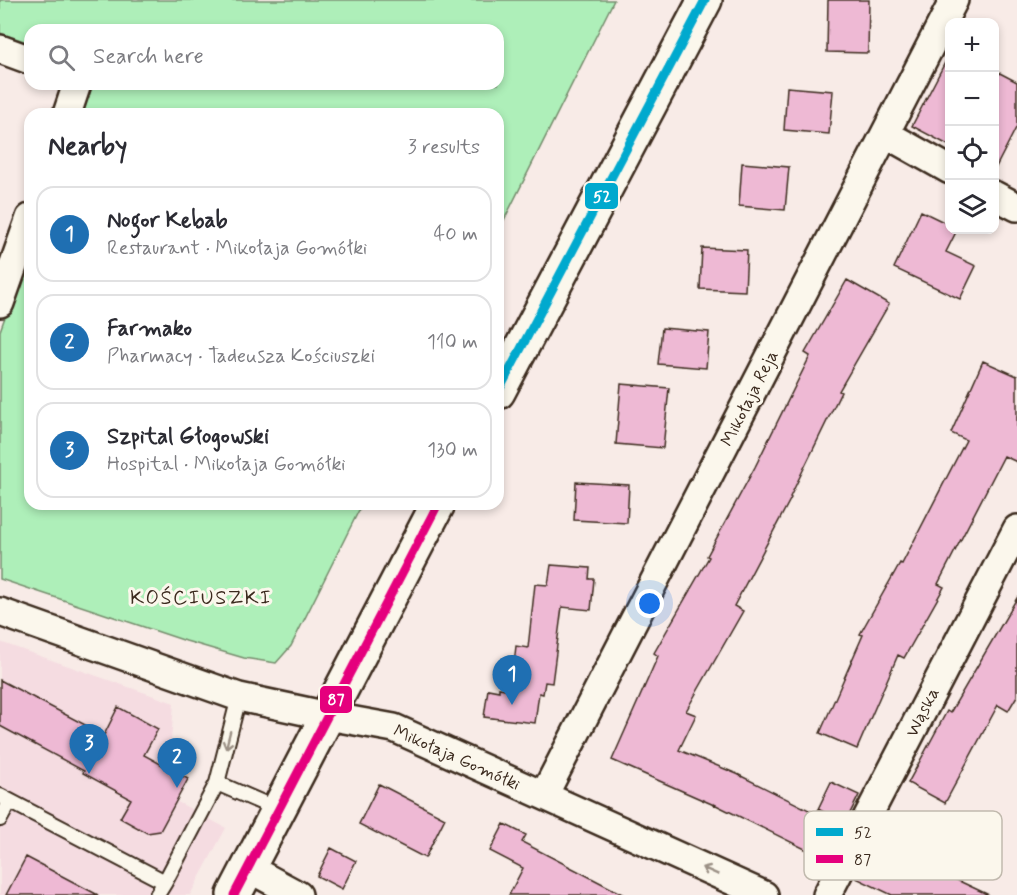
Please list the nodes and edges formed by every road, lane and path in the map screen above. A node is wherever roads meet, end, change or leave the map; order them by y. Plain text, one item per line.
1 (705, 0) edge
2 (954, 0) edge
3 (0, 49) edge
4 (24, 58) edge
5 (75, 90) edge
6 (69, 108) edge
7 (886, 134) junction
8 (945, 167) edge
9 (999, 198) edge
10 (1017, 207) edge
11 (24, 235) edge
12 (0, 303) edge
13 (504, 381) edge
14 (435, 510) edge
15 (1017, 529) edge
16 (0, 612) edge
17 (239, 697) junction
18 (328, 717) junction
19 (217, 783) junction
20 (544, 795) junction
21 (5, 799) edge
22 (279, 810) junction
23 (871, 811) edge
24 (0, 819) edge
25 (835, 880) edge
26 (241, 881) edge
27 (165, 882) junction
28 (158, 895) edge
29 (298, 895) edge
30 (764, 895) edge
31 (827, 895) edge

1 - 13 street
2 - 7 street, Mikołaja Reja
3 - 4 street
5 - 6 street
7 - 8 street
7 - 20 street, Mikołaja Reja
9 - 10 street
11 - 12 street
14 - 18 street
15 - 23 street, Wąska
16 - 17 street, Mikołaja Gomółki
17 - 18 street, Mikołaja Gomółki
17 -> 19 lane
18 - 20 street, Mikołaja Gomółki
18 - 22 street
19 - 22 lane
19 - 27 lane
30 -> 20 street, Mikołaja Gomółki
21 - 24 lane
21 - 27 lane
22 - 26 street
25 - 31 street, Wąska
26 - 29 street
27 - 28 lane

